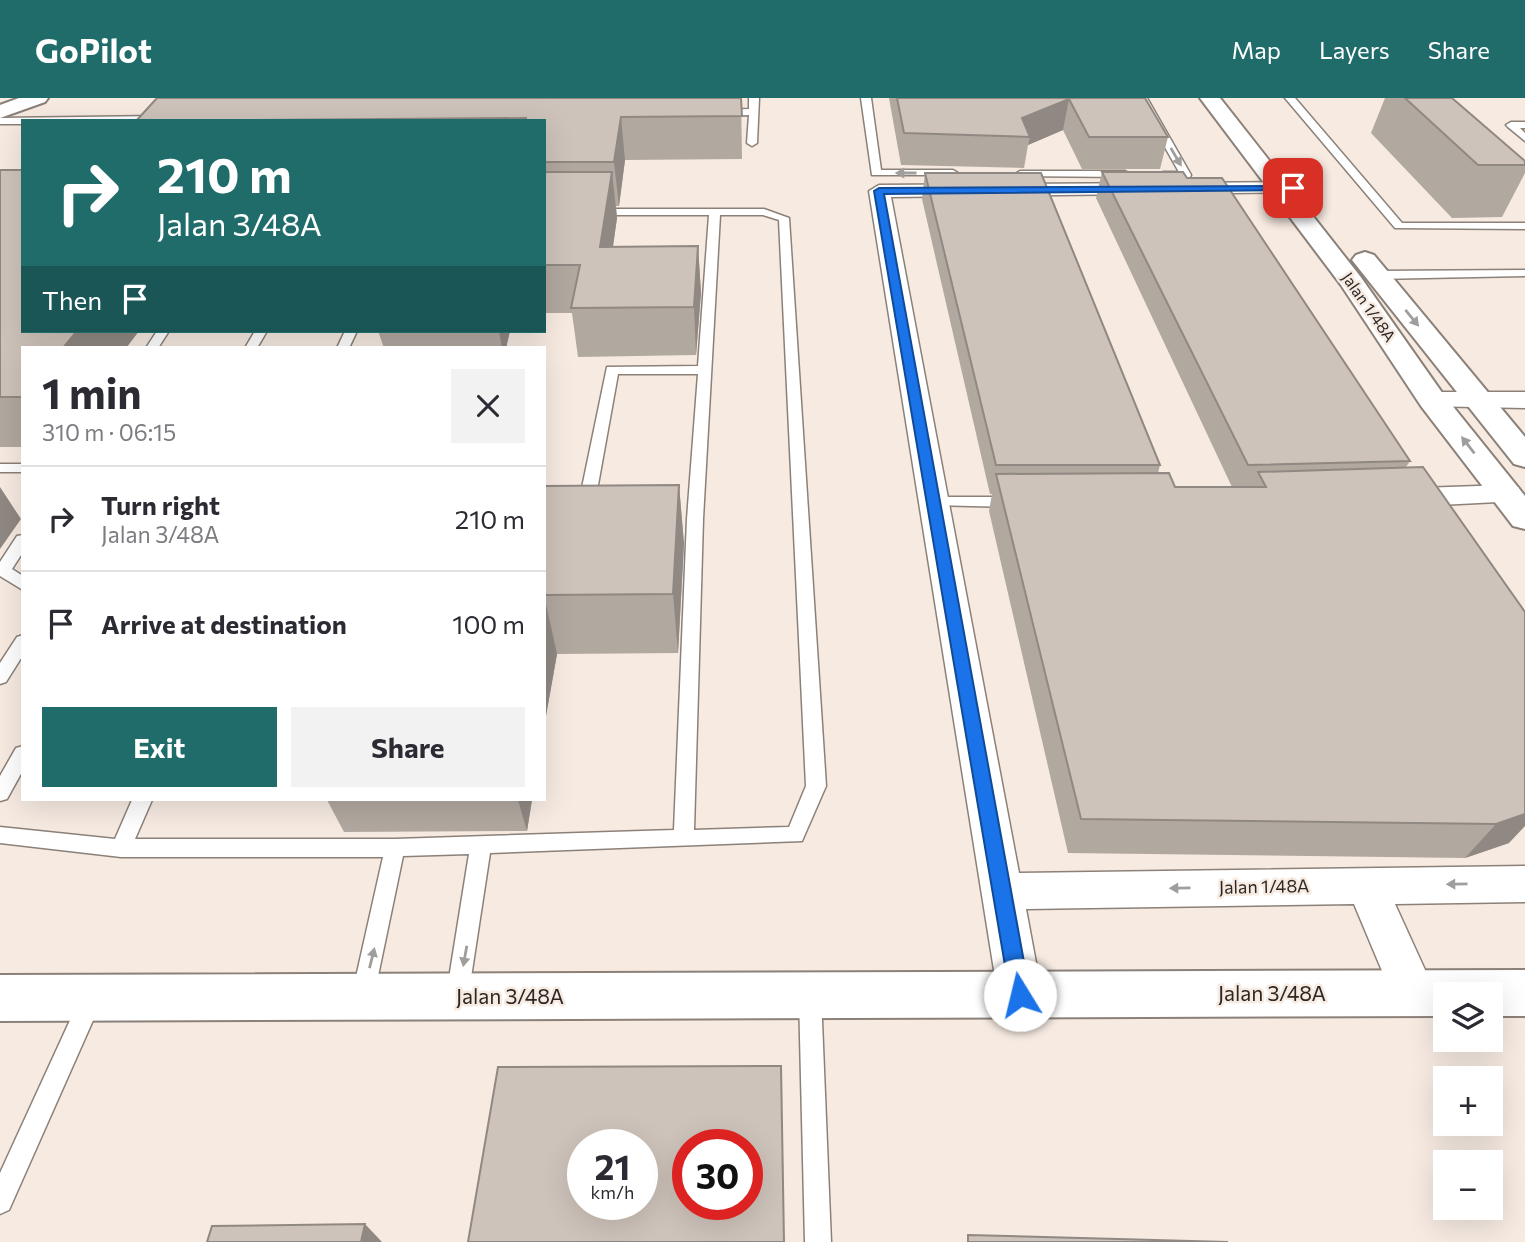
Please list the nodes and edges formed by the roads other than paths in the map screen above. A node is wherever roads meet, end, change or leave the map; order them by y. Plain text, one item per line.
1 (6, 98) edge
2 (38, 98) edge
3 (754, 98) edge
4 (866, 98) edge
5 (1142, 98) edge
6 (1210, 98) edge
7 (1233, 98) edge
8 (1290, 98) edge
9 (0, 100) edge
10 (0, 112) edge
11 (754, 112) junction
12 (713, 113) edge
13 (0, 121) edge
14 (21, 121) edge
15 (1525, 125) edge
16 (1525, 138) edge
17 (752, 143) dead end
18 (971, 174) edge
19 (1011, 174) edge
20 (1133, 174) edge
21 (1146, 174) edge
22 (1279, 188) junction
23 (1308, 188) junction
24 (1219, 189) junction
25 (715, 211) junction
26 (546, 212) edge
27 (1234, 212) edge
28 (1525, 226) edge
29 (1525, 273) edge
30 (1376, 275) junction
31 (703, 370) junction
32 (1478, 399) junction
33 (1432, 400) junction
34 (1523, 402) edge
35 (1525, 457) edge
36 (0, 468) edge
37 (21, 468) edge
38 (935, 502) junction
39 (1028, 502) edge
40 (1516, 506) edge
41 (598, 519) edge
42 (1443, 530) edge
43 (21, 543) edge
44 (21, 583) edge
45 (21, 643) edge
46 (0, 677) edge
47 (21, 756) edge
48 (0, 793) edge
49 (142, 801) edge
50 (0, 835) edge
51 (684, 838) junction
52 (481, 845) junction
53 (121, 848) junction
54 (396, 848) junction
55 (1525, 884) edge
56 (1366, 886) junction
57 (1003, 891) junction
58 (1525, 993) edge
59 (1414, 994) junction
60 (1020, 995) junction
61 (810, 996) junction
62 (363, 997) junction
63 (457, 997) junction
64 (0, 998) edge
65 (91, 999) junction
66 (0, 1201) edge
67 (818, 1242) edge

1 - 9 main road
2 - 10 main road
3 - 11 lane
18 -> 4 lane
5 -> 21 lane
6 - 22 main road, Jalan 1/48A
7 - 23 main road, Jalan 1/48A
8 - 28 lane
11 - 12 lane
11 - 17 lane
13 - 14 lane
15 - 16 lane
19 - 20 lane
22 - 23 street
22 - 24 street
22 - 33 main road, Jalan 1/48A
23 - 30 main road, Jalan 1/48A
24 - 27 street
24 - 38 street
25 - 26 lane
25 - 31 lane
25 - 51 lane
29 - 30 lane
30 -> 32 main road, Jalan 1/48A
31 - 41 lane
31 - 51 lane
32 - 33 street
32 - 34 street
32 - 35 main road, Jalan 1/48A
40 -> 33 main road, Jalan 1/48A
36 - 37 lane
38 - 39 lane
38 - 57 street
40 - 42 street
43 - 44 lane
45 - 46 lane
47 - 48 lane
49 - 53 lane
50 - 53 lane
51 - 52 lane
52 - 54 lane
52 -> 63 lane
53 - 54 lane
62 -> 54 lane
55 -> 56 street, Jalan 1/48A
56 -> 57 street, Jalan 1/48A
56 - 59 street
57 - 60 street
58 - 59 main road, Jalan 3/48A
59 - 60 main road, Jalan 3/48A
60 - 61 main road, Jalan 3/48A
61 - 63 main road, Jalan 3/48A
61 - 67 lane
62 - 63 main road, Jalan 3/48A
62 - 65 main road, Jalan 3/48A
64 - 65 main road, Jalan 3/48A
65 - 66 lane

